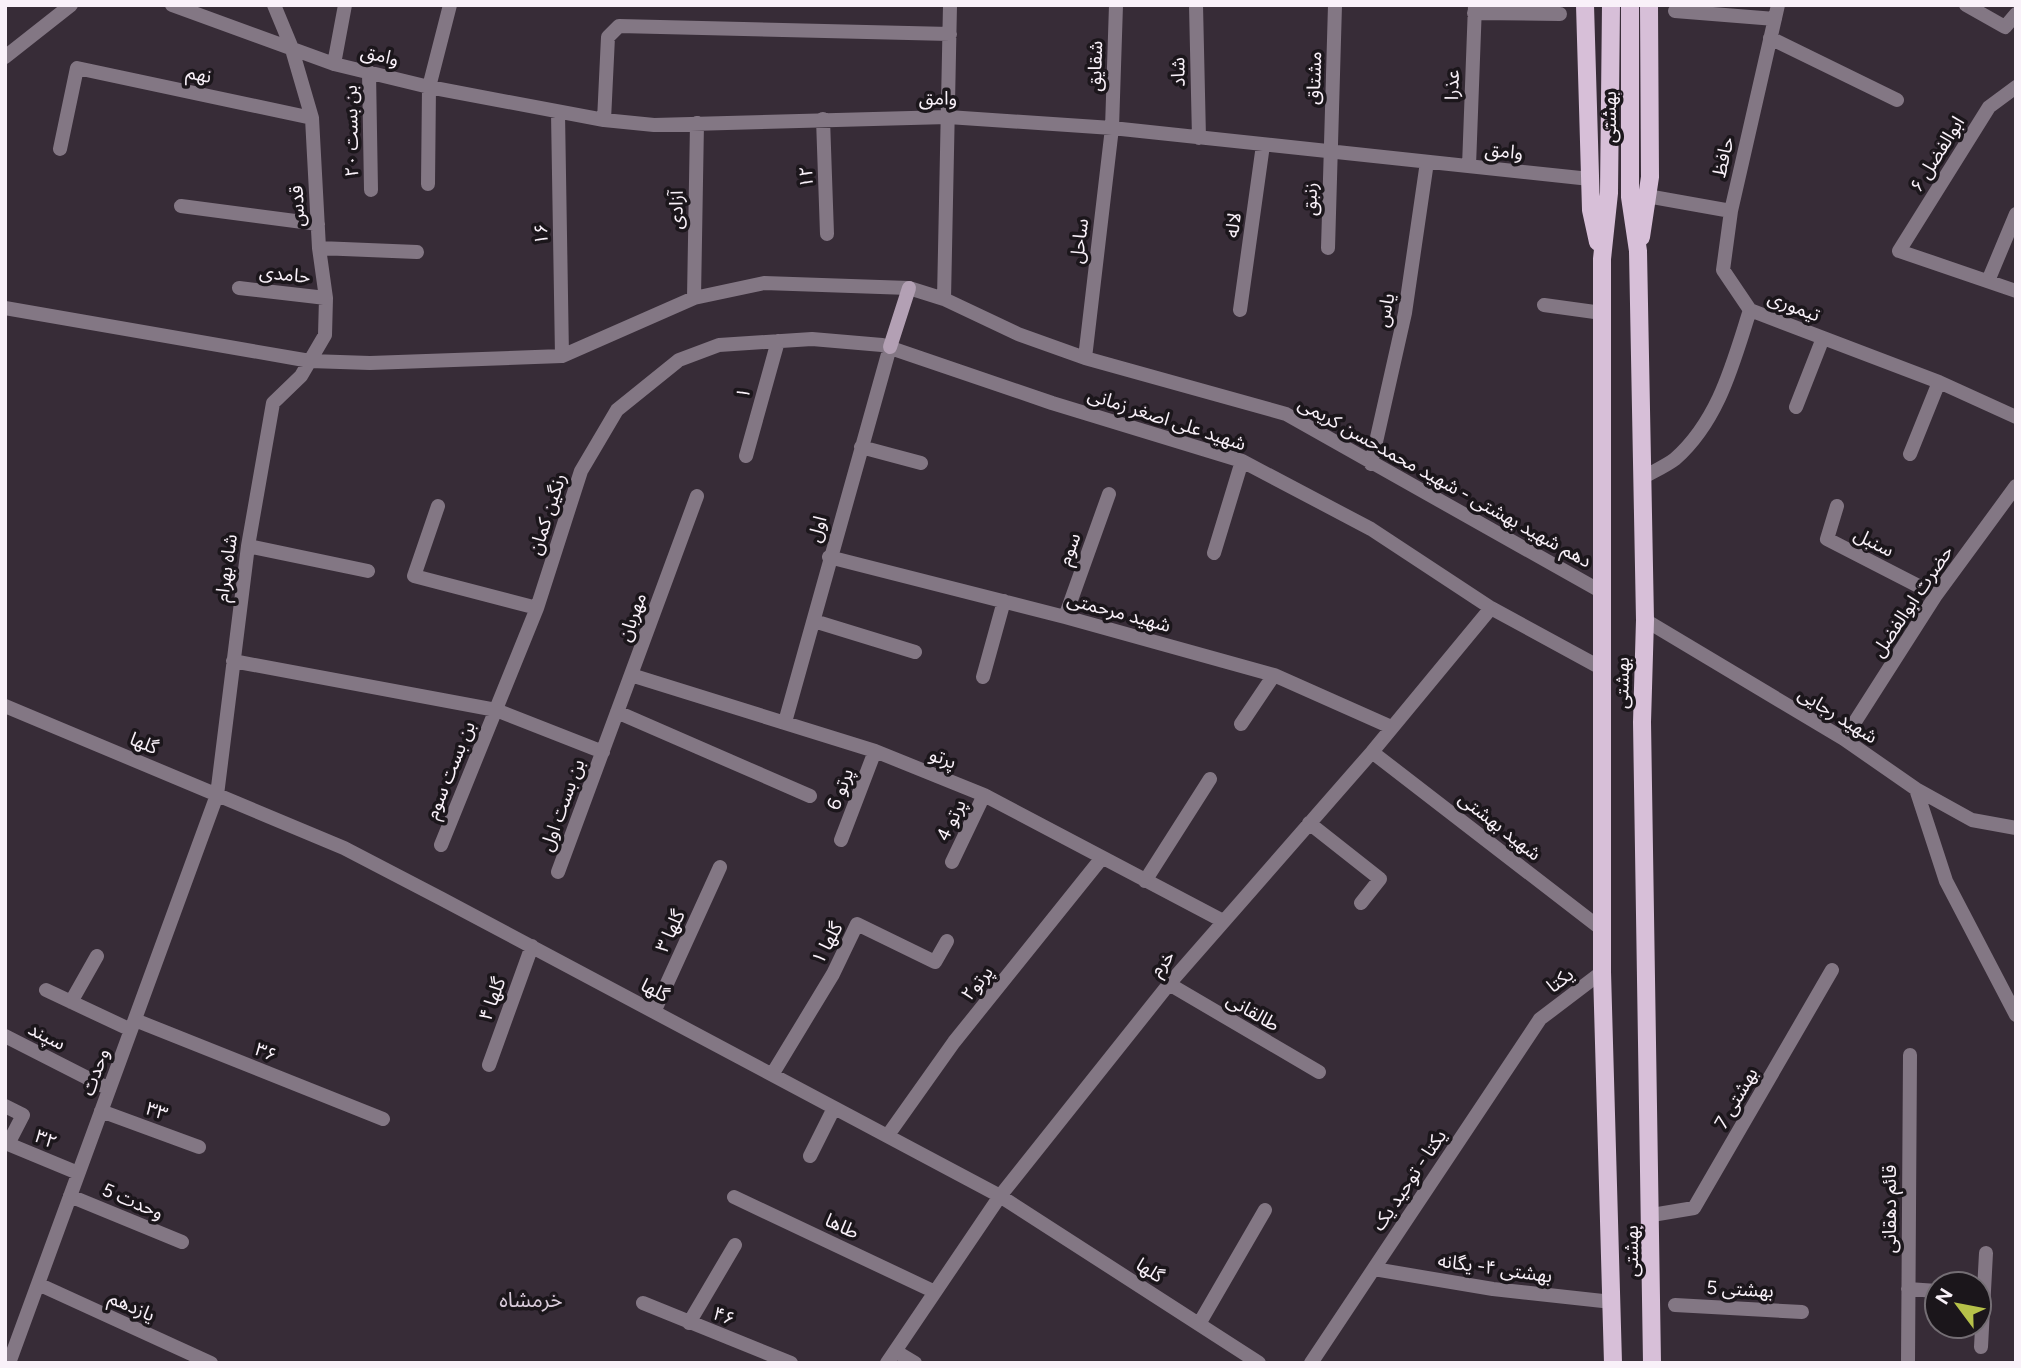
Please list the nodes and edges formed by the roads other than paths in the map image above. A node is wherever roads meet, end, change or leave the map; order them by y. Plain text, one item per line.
1 (71, 5) edge
2 (172, 5) edge
3 (274, 5) edge
4 (345, 5) edge
5 (450, 5) edge
6 (950, 5) edge
7 (1116, 5) edge
8 (1196, 5) edge
9 (1335, 5) edge
10 (1585, 5) edge
11 (1611, 5) edge
12 (1630, 5) edge
13 (1649, 5) edge
14 (1966, 5) edge
15 (1475, 9) edge
16 (1675, 11) dead end
17 (1776, 12) edge
18 (1560, 14) dead end
19 (2016, 14) edge
20 (950, 34) junction
21 (1770, 38) junction
22 (291, 46) junction
23 (5, 57) edge
24 (334, 64) junction
25 (369, 72) junction
26 (429, 87) junction
27 (2016, 87) edge
28 (1897, 100) dead end
29 (558, 113) junction
30 (948, 117) junction
31 (312, 118) junction
32 (823, 119) junction
33 (604, 120) junction
34 (697, 123) junction
35 (1112, 128) junction
36 (1199, 138) junction
37 (1263, 145) junction
38 (60, 149) dead end
39 (1331, 152) junction
40 (1427, 162) junction
41 (1469, 166) junction
42 (1590, 179) junction
43 (428, 184) dead end
44 (371, 190) dead end
45 (1647, 196) junction
46 (181, 206) dead end
47 (1731, 212) junction
48 (2016, 214) edge
49 (318, 224) junction
50 (827, 234) dead end
51 (319, 248) junction
52 (1328, 248) dead end
53 (1638, 251) junction
54 (417, 252) dead end
55 (1602, 259) junction
56 (1988, 281) junction
57 (239, 288) dead end
58 (909, 288) junction
59 (2016, 291) edge
60 (326, 298) junction
61 (695, 298) junction
62 (944, 299) junction
63 (1544, 305) dead end
64 (5, 308) edge
65 (1240, 310) dead end
66 (1750, 310) junction
67 (1602, 313) junction
68 (1824, 338) junction
69 (778, 341) junction
70 (890, 347) junction
71 (562, 356) junction
72 (1085, 358) junction
73 (679, 360) joint
74 (310, 361) junction
75 (1939, 382) junction
76 (1796, 407) dead end
77 (2016, 417) edge
78 (861, 447) junction
79 (1910, 454) dead end
80 (746, 456) dead end
81 (1242, 461) junction
82 (922, 463) dead end
83 (1371, 464) junction
84 (1642, 478) junction
85 (2016, 486) edge
86 (1110, 494) dead end
87 (697, 496) dead end
88 (438, 506) dead end
89 (1837, 506) dead end
90 (248, 547) junction
91 (1214, 553) dead end
92 (829, 557) junction
93 (368, 570) dead end
94 (1602, 592) junction
95 (1936, 595) junction
96 (1004, 601) junction
97 (537, 608) junction
98 (1491, 608) junction
99 (1065, 617) junction
100 (1645, 620) junction
101 (814, 621) junction
102 (915, 652) dead end
103 (233, 661) junction
104 (1603, 669) junction
105 (631, 675) junction
106 (1275, 675) junction
107 (983, 677) dead end
108 (5, 706) edge
109 (496, 709) junction
110 (617, 712) junction
111 (785, 722) junction
112 (1241, 724) dead end
113 (1391, 727) junction
114 (1844, 739) junction
115 (875, 751) junction
116 (603, 752) junction
117 (1372, 752) junction
118 (1210, 779) dead end
119 (1916, 789) junction
120 (217, 795) junction
121 (984, 795) junction
122 (810, 796) dead end
123 (1309, 823) junction
124 (2016, 828) edge
125 (841, 841) dead end
126 (441, 845) dead end
127 (1101, 859) junction
128 (952, 862) dead end
129 (720, 867) dead end
130 (558, 872) dead end
131 (1145, 881) junction
132 (1361, 903) dead end
133 (1223, 921) junction
134 (1604, 931) junction
135 (947, 941) dead end
136 (532, 946) junction
137 (97, 956) dead end
138 (1832, 970) dead end
139 (1602, 972) junction
140 (1169, 984) junction
141 (46, 990) dead end
142 (71, 1002) junction
143 (654, 1012) junction
144 (2016, 1015) edge
145 (1540, 1019) joint
146 (133, 1025) junction
147 (5, 1036) edge
148 (1910, 1055) dead end
149 (489, 1065) dead end
150 (1319, 1072) dead end
151 (773, 1073) junction
152 (109, 1089) junction
153 (5, 1106) edge
154 (834, 1108) junction
155 (101, 1111) junction
156 (383, 1119) dead end
157 (888, 1135) junction
158 (199, 1147) dead end
159 (810, 1156) dead end
160 (78, 1174) junction
161 (70, 1196) junction
162 (999, 1196) junction
163 (734, 1197) dead end
164 (1265, 1210) dead end
165 (1652, 1215) junction
166 (182, 1242) dead end
167 (735, 1245) dead end
168 (1986, 1252) dead end
169 (1374, 1269) junction
170 (1984, 1270) edge
171 (38, 1284) junction
172 (1908, 1289) junction
173 (1923, 1290) edge
174 (933, 1291) junction
175 (1612, 1301) junction
176 (643, 1304) dead end
177 (1675, 1305) dead end
178 (1802, 1312) dead end
179 (689, 1323) junction
180 (1199, 1324) junction
181 (1981, 1340) edge
182 (1981, 1347) dead end
183 (891, 1357) edge
184 (9, 1363) edge
185 (211, 1363) edge
186 (791, 1363) edge
187 (915, 1363) edge
188 (1259, 1363) edge
189 (1311, 1363) edge
190 (1613, 1363) edge
191 (1652, 1363) edge
192 (1908, 1363) edge

1 - 23 street
2 - 22 street, وامق
3 - 22 street, قدس
4 - 24 street
5 - 26 street
6 - 20 street
7 - 35 street, شقایق
8 - 36 street, شاد
9 - 39 street, مشتاق
10 - 42 main road
11 - 55 main road, بهشتی
12 - 53 main road, بهشتی
13 - 45 main road
14 - 19 street
15 - 18 street
15 - 41 street, عذرا
16 - 17 street
17 - 21 street, حافظ
20 - 30 street
20 - 33 street
21 - 28 street
21 - 47 street, حافظ
22 - 24 street, وامق
22 - 31 street, قدس
24 - 25 street, وامق
25 - 26 street, وامق
25 - 44 street, بن بست ۲۰
26 - 29 street, وامق
26 - 43 street
27 - 56 street, ابوالفضل ۶
29 - 33 street, وامق
29 - 71 street, ۱۶
30 - 32 street, وامق
30 - 35 street, وامق
30 - 62 street
31 - 38 street, نهم
31 - 49 street, قدس
32 - 34 street, وامق
32 - 50 street, ۱۲
33 - 34 street, وامق
34 - 61 street, آزادی
35 - 36 street, وامق
35 - 72 street, ساحل
36 - 37 street, وامق
37 - 39 street, وامق
37 - 65 street, لاله
39 - 40 street, وامق
39 - 52 street, زنبق
40 - 41 street, وامق
40 - 83 street, یاس
41 - 42 street, وامق
42 - 55 main road
45 - 47 street
45 - 53 main road
46 - 49 street
47 - 66 street, حافظ
48 - 56 street
49 - 51 street, قدس
51 - 54 street
51 - 60 street, قدس
53 - 84 main road, بهشتی
55 - 67 main road, بهشتی
56 - 59 street
57 - 60 street, حامدی
58 - 61 street, دهم شهید بهشتی - شهید محمدحسن کریمی
58 - 62 street, دهم شهید بهشتی - شهید محمدحسن کریمی
58 - 70 street
60 - 74 street, قدس
61 - 71 street, دهم شهید بهشتی - شهید محمدحسن کریمی
62 - 72 street, دهم شهید بهشتی - شهید محمدحسن کریمی
63 - 67 street
64 - 74 street, دهم شهید بهشتی - شهید محمدحسن کریمی
66 - 68 street, تیموری
66 - 84 street, تیموری
67 - 94 main road, بهشتی
68 - 75 street, تیموری
68 - 76 street
69 - 70 street, شهید علی اصغر زمانی
69 - 73 street, شهید علی اصغر زمانی
69 - 80 street, ۱
70 - 78 street, اول
70 - 81 street, شهید علی اصغر زمانی
71 - 74 street, دهم شهید بهشتی - شهید محمدحسن کریمی
72 - 83 street, دهم شهید بهشتی - شهید محمدحسن کریمی
73 - 97 street, رنگین کمان
74 - 90 street, شاه بهرام
75 - 77 street, تیموری
75 - 79 street
78 - 82 street
78 - 92 street, اول
81 - 91 street
81 - 98 street, شهید علی اصغر زمانی
83 - 94 street, دهم شهید بهشتی - شهید محمدحسن کریمی
84 - 100 main road, بهشتی
85 - 95 street, حضرت ابوالفضل
86 - 99 street, سوم
87 - 105 street, مهربان
88 - 97 street
89 - 95 street, سنبل
90 - 93 street
90 - 103 street, شاه بهرام
92 - 96 street, شهید مرحمتی
92 - 101 street, اول
94 - 104 main road, بهشتی
95 - 114 street, حضرت ابوالفضل
96 - 99 street, شهید مرحمتی
96 - 107 street
97 - 109 street, رنگین کمان
98 - 104 street, شهید علی اصغر زمانی
98 - 113 street, خرم
99 - 106 street, شهید مرحمتی
100 - 114 street, شهید رجایی
100 - 165 main road, بهشتی
101 - 102 street
101 - 111 street, اول
103 - 109 street
103 - 120 street, شاه بهرام
104 - 134 main road, بهشتی
105 - 110 street, مهربان
105 - 111 street, پرتو
106 - 112 street
106 - 113 street, شهید مرحمتی
108 - 120 street, گلها
109 - 116 street
109 - 126 street, بن بست سوم
110 - 116 street, مهربان
110 - 122 street
111 - 115 street, پرتو
113 - 117 street, خرم
114 - 119 street, شهید رجایی
115 - 121 street, پرتو
115 - 125 street, پرتو 6
116 - 130 street, بن بست اول
117 - 123 street, خرم
117 - 134 street, شهید بهشتی
118 - 131 street
119 - 124 street, شهید رجایی
119 - 144 street
120 - 136 street, گلها
120 - 146 street, وحدت
121 - 127 street, پرتو
121 - 128 street, پرتو 4
123 - 132 street
123 - 133 street, خرم
127 - 131 street, پرتو
127 - 157 street, پرتو۲
129 - 143 street, گلها ۳
131 - 133 street, پرتو
133 - 140 street, خرم
134 - 139 main road, بهشتی
135 - 151 street, گلها ۱
136 - 143 street, گلها
136 - 149 street, گلها ۴
137 - 142 street
138 - 165 street, بهشتی 7
139 - 145 street, یکتا
139 - 175 main road, بهشتی
140 - 150 street, طالقانی
140 - 162 street, خرم
141 - 142 street, ۳۶
142 - 146 street, ۳۶
143 - 151 street, گلها
145 - 169 street, یکتا - توحید یک
146 - 152 street, وحدت
146 - 156 street, ۳۶
147 - 152 street, سپند
148 - 172 street, قائم دهقانی
151 - 154 street, گلها
152 - 155 street, وحدت
153 - 160 street, ۳۲
154 - 157 street, گلها
154 - 159 street
155 - 158 street, ۳۳
155 - 160 street, وحدت
157 - 162 street, گلها
160 - 161 street, وحدت
161 - 166 street, 5 وحدت
161 - 171 street, وحدت
162 - 174 street, خرم
162 - 180 street, گلها
163 - 174 street, طاها
164 - 180 street
165 - 191 main road, بهشتی
167 - 179 street
168 - 170 street
169 - 175 street, بهشتی ۴- یگانه
169 - 189 street, یکتا - توحید یک
171 - 184 street, وحدت
171 - 185 street, یازدهم
172 - 173 street
172 - 192 street, قائم دهقانی
174 - 183 street, خرم
175 - 190 main road, بهشتی
176 - 179 street, ۴۶
177 - 178 street, بهشتی 5
179 - 186 street, ۴۶
180 - 188 street, گلها
181 - 182 street
183 - 187 street

